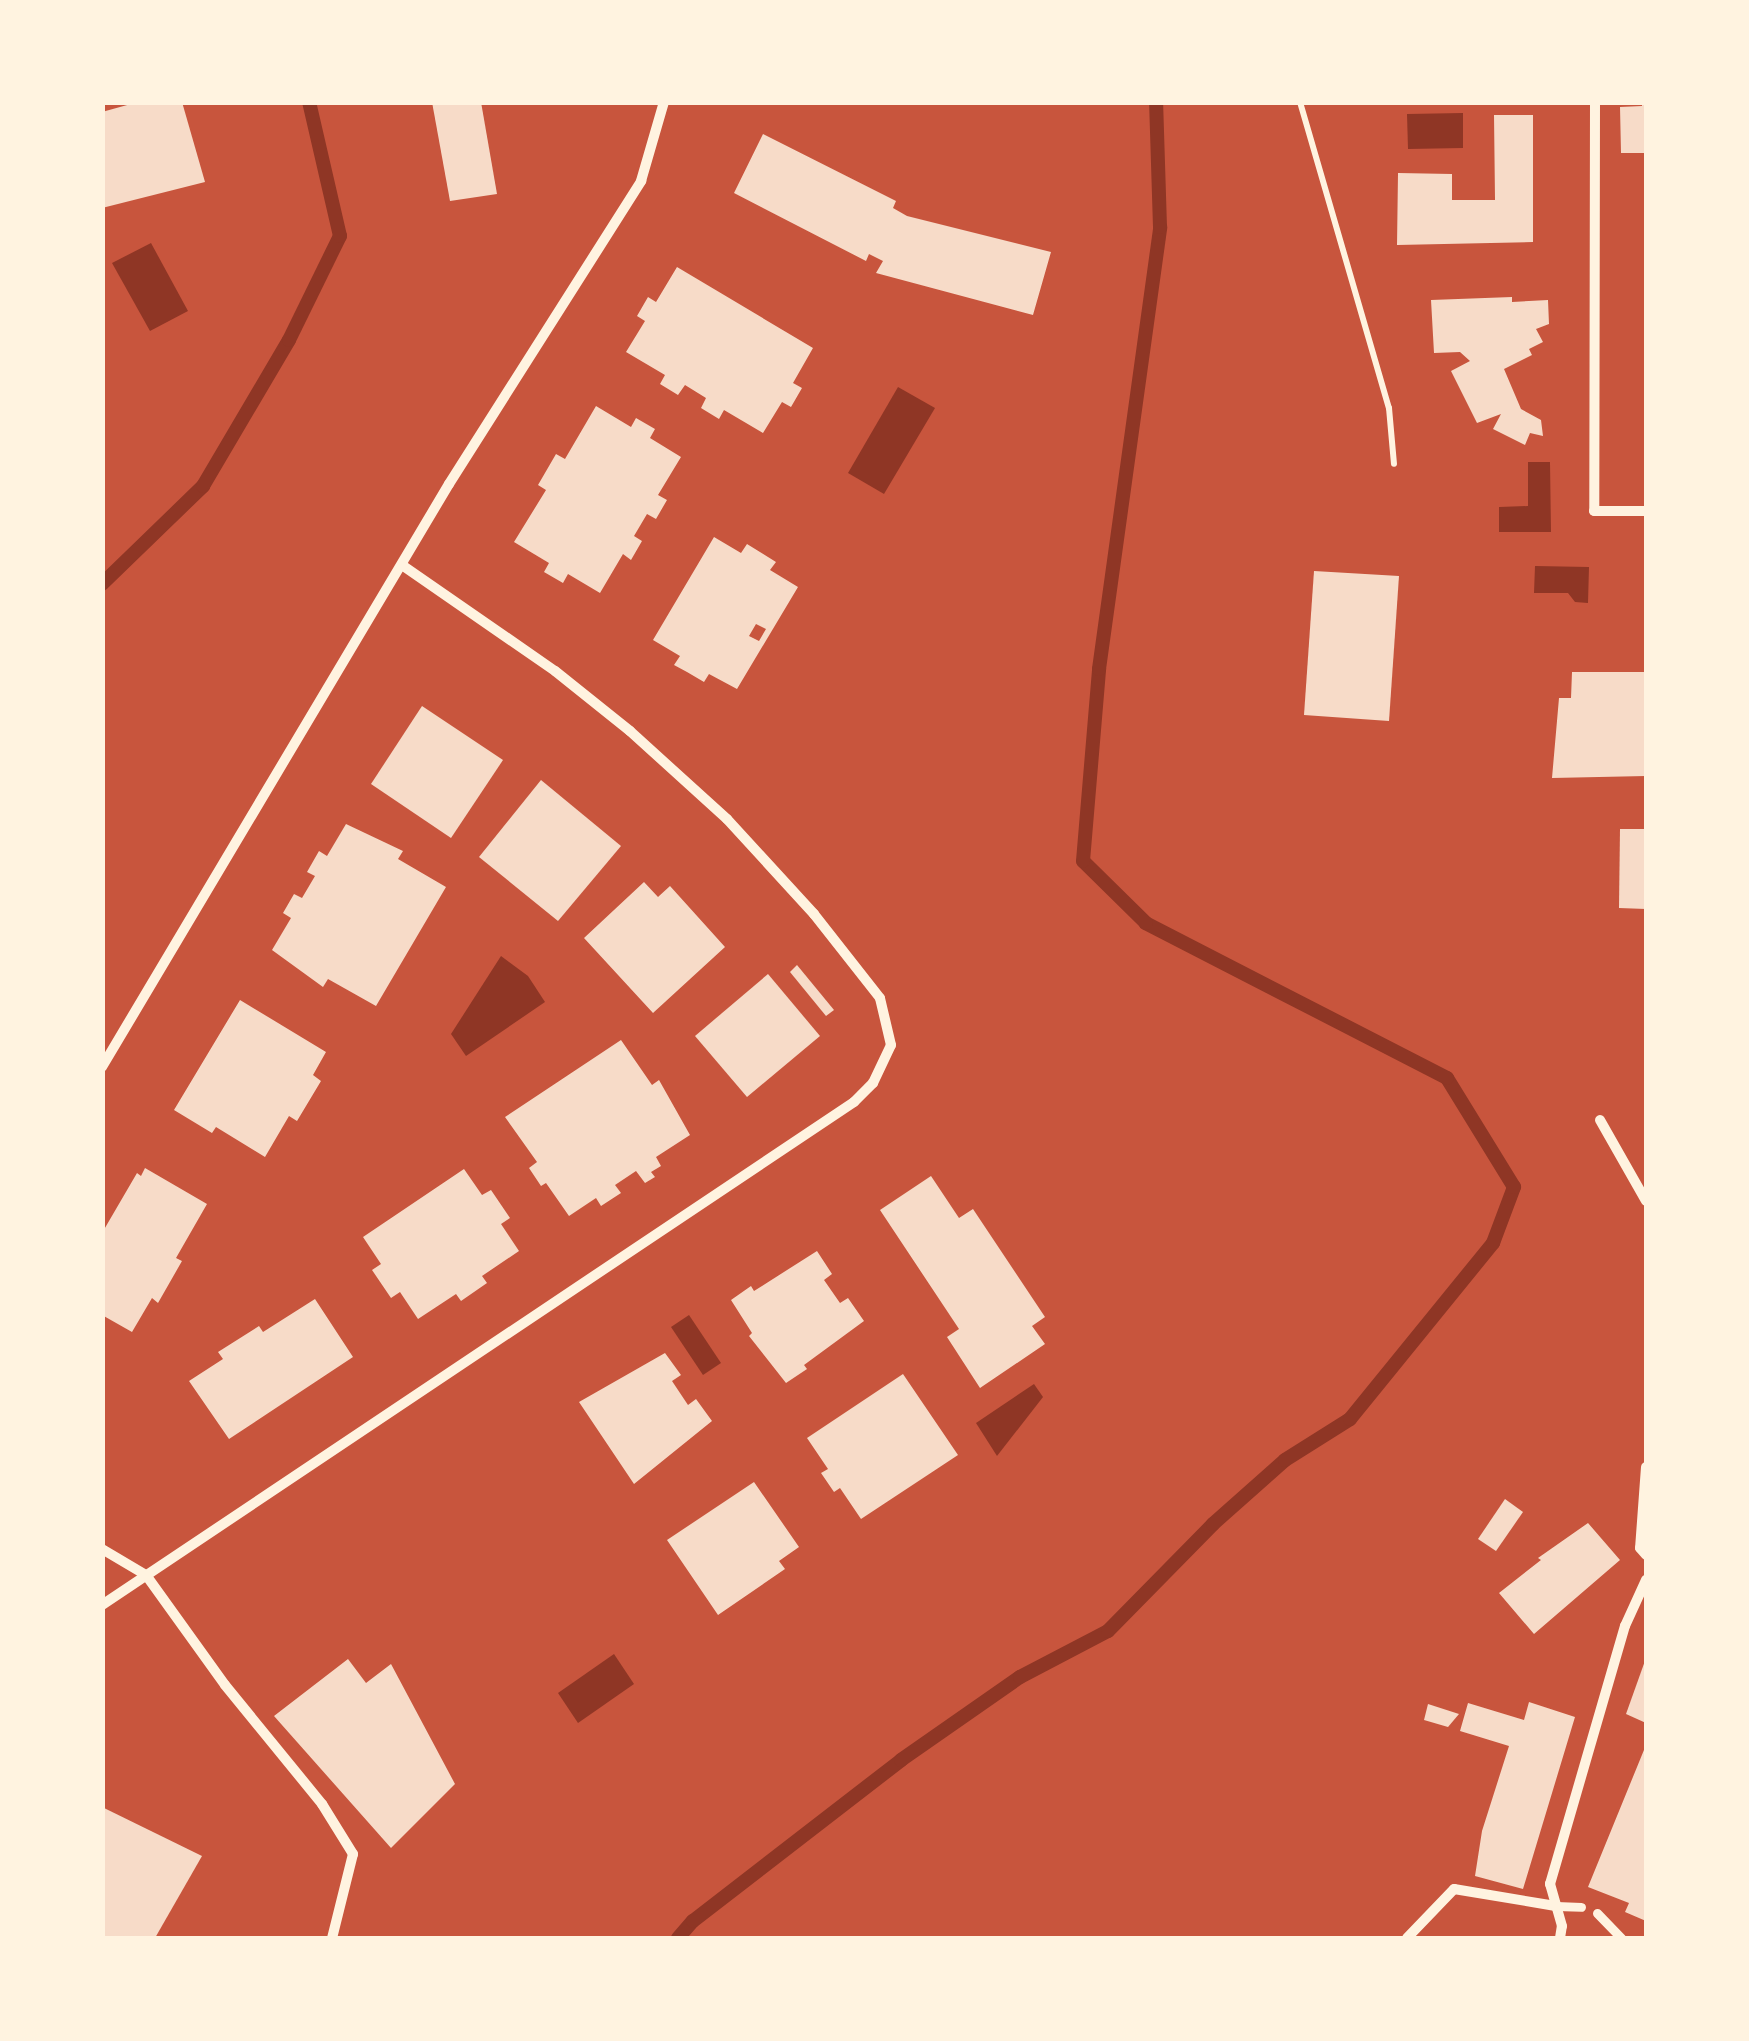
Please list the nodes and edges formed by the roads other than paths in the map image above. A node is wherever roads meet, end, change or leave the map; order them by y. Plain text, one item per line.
1 (664, 102) edge
2 (1595, 102) edge
3 (1646, 511) edge
4 (402, 565) junction
5 (102, 1067) edge
6 (1600, 1120) dead end
7 (1646, 1201) edge
8 (1646, 1467) edge
9 (102, 1548) edge
10 (1646, 1555) edge
11 (146, 1575) junction
12 (1646, 1580) edge
13 (102, 1605) edge
14 (1556, 1906) junction
15 (1582, 1907) dead end
16 (1597, 1912) dead end
17 (332, 1938) edge
18 (1407, 1938) edge
19 (1560, 1938) edge
20 (1621, 1938) edge

1 - 4 street
2 - 3 street
4 - 5 street
4 - 11 street
6 - 7 street
8 - 10 street
9 - 11 street
11 - 13 street
11 - 17 street
12 - 14 street
14 - 15 street
14 - 18 street
14 - 19 street
16 - 20 street

